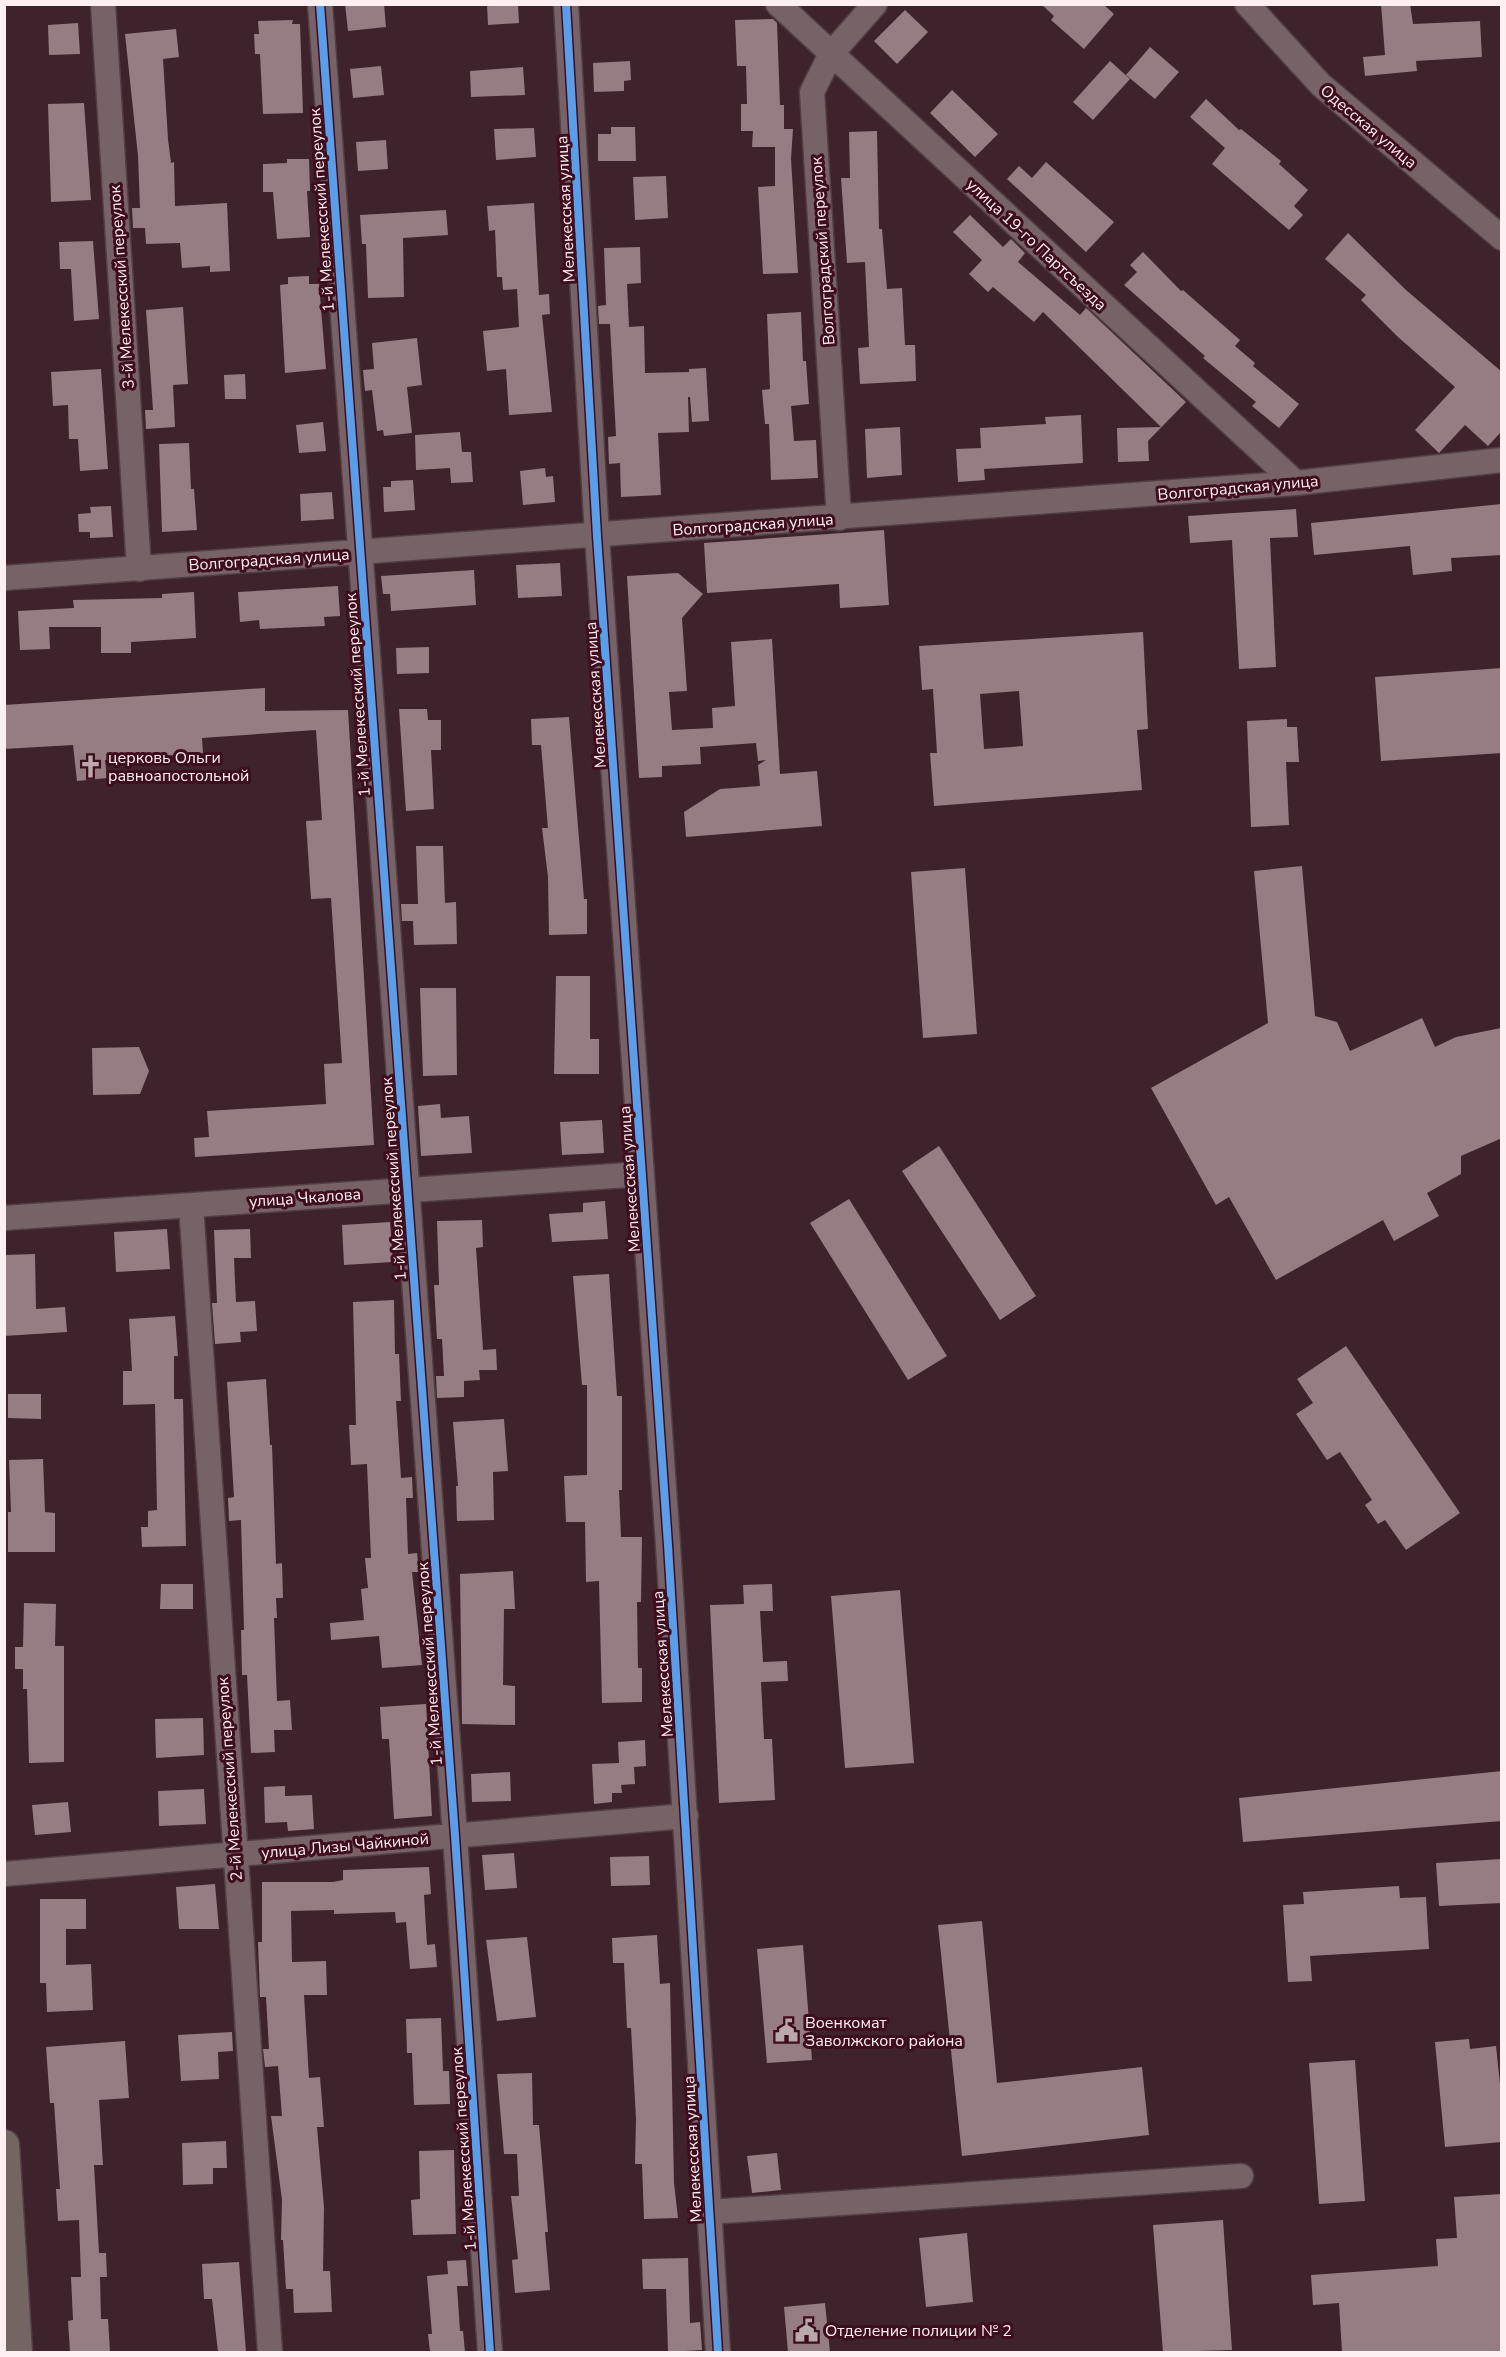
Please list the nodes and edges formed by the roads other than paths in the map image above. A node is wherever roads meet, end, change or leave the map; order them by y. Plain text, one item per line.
1 (103, 4) edge
2 (320, 4) edge
3 (566, 4) edge
4 (778, 4) edge
5 (875, 4) edge
6 (1247, 4) edge
7 (831, 54) junction
8 (1502, 238) edge
9 (1502, 460) edge
10 (1296, 483) junction
11 (839, 518) junction
12 (597, 536) junction
13 (360, 553) junction
14 (139, 569) junction
15 (4, 578) edge
16 (642, 1174) junction
17 (407, 1190) junction
18 (191, 1205) junction
19 (4, 1218) edge
20 (686, 1816) junction
21 (455, 1836) junction
22 (234, 1855) junction
23 (4, 1874) edge
24 (4, 2145) edge
25 (1240, 2176) dead end
26 (709, 2212) junction
27 (17, 2352) edge
28 (270, 2352) edge
29 (490, 2352) edge
30 (718, 2352) edge

1 - 14 street, 3-й Мелекесский переулок
2 - 13 street, 1-й Мелекесский переулок
3 - 12 street, Мелекесская улица
4 - 7 street, улица 19-го Партсъезда
5 - 7 street, Волгоградский переулок
6 - 8 street, Одесская улица
7 - 10 street, улица 19-го Партсъезда
7 - 11 street, Волгоградский переулок
9 - 10 street, Волгоградская улица
10 - 11 street, Волгоградская улица
11 - 12 street, Волгоградская улица
12 - 13 street, Волгоградская улица
12 - 16 street, Мелекесская улица
13 - 14 street, Волгоградская улица
13 - 17 street, 1-й Мелекесский переулок
14 - 15 street, Волгоградская улица
16 - 17 street, улица Чкалова
16 - 20 street, Мелекесская улица
17 - 18 street, улица Чкалова
17 - 21 street, 1-й Мелекесский переулок
18 - 19 street, улица Чкалова
18 - 22 street, 2-й Мелекесский переулок
20 - 21 street, улица Лизы Чайкиной
20 - 26 street, Мелекесская улица
21 - 22 street, улица Лизы Чайкиной
21 - 29 street, 1-й Мелекесский переулок
22 - 23 street, улица Лизы Чайкиной
22 - 28 street, 2-й Мелекесский переулок
24 - 27 main road
25 - 26 street
26 - 30 street, Мелекесская улица

